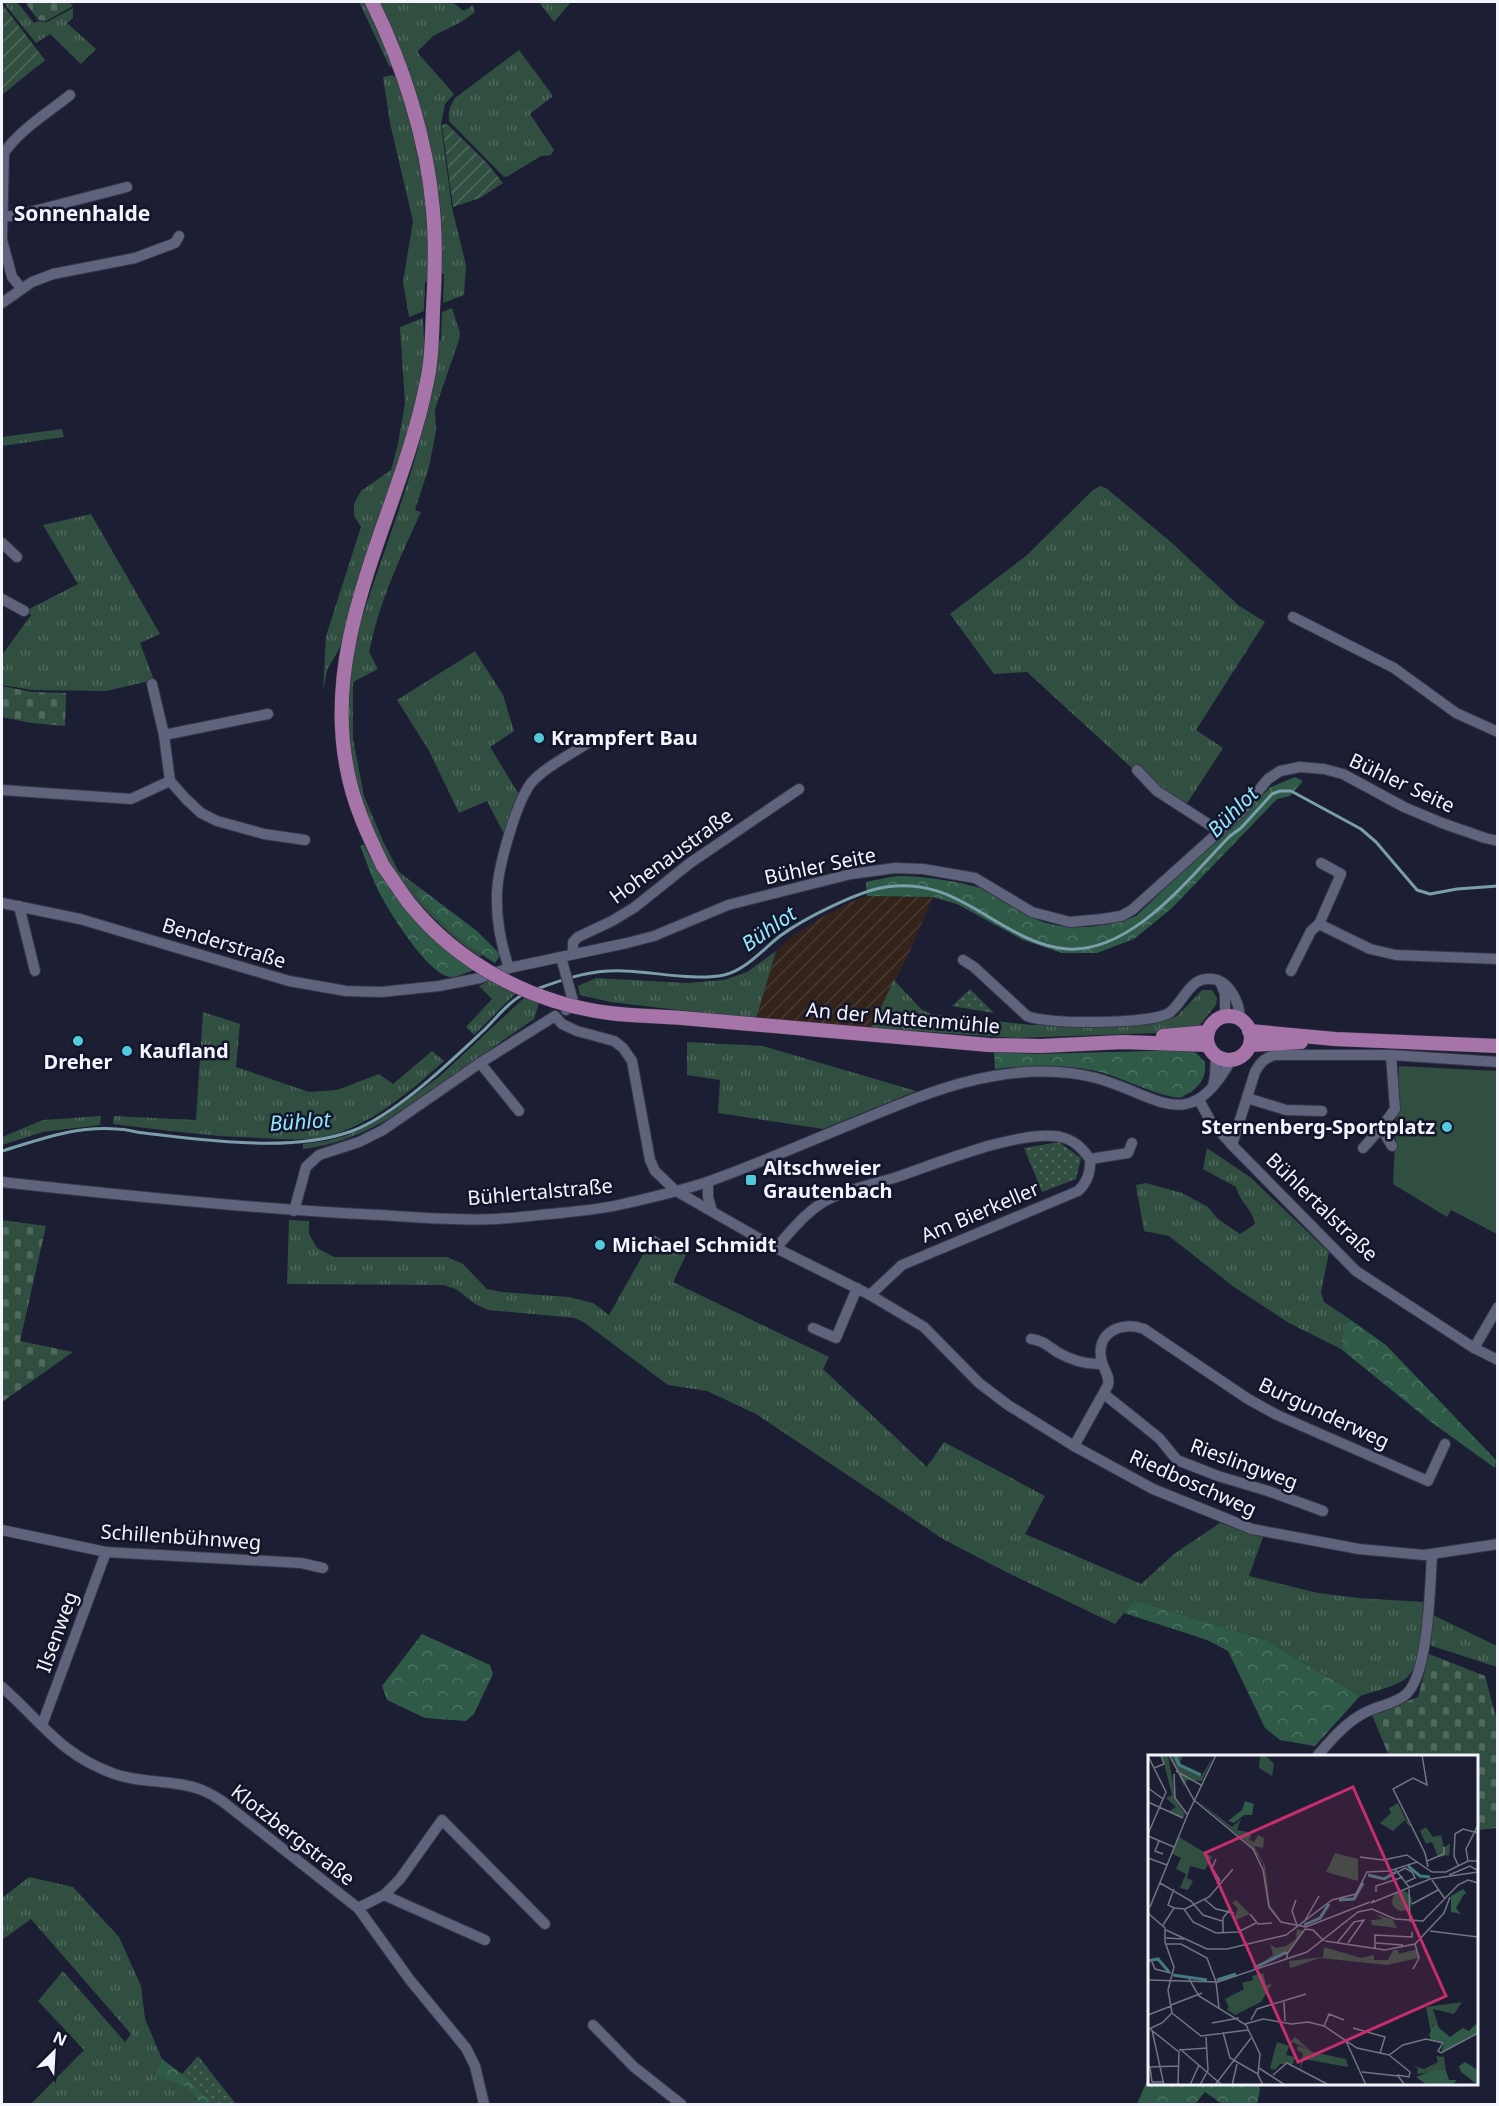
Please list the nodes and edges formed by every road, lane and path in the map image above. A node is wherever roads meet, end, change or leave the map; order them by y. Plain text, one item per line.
1 (372, 2) edge
2 (70, 95) dead end
3 (127, 186) dead end
4 (2, 216) edge
5 (179, 236) dead end
6 (22, 289) junction
7 (2, 303) edge
8 (2, 543) edge
9 (17, 557) dead end
10 (2, 599) edge
11 (24, 611) dead end
12 (1293, 617) dead end
13 (152, 684) dead end
14 (268, 714) dead end
15 (1497, 732) edge
16 (164, 735) junction
17 (591, 741) dead end
18 (1137, 770) dead end
19 (170, 781) junction
20 (799, 789) dead end
21 (2, 790) edge
22 (1219, 831) junction
23 (305, 840) dead end
24 (1497, 841) edge
25 (1321, 863) dead end
26 (2, 903) edge
27 (19, 906) junction
28 (1319, 924) junction
29 (573, 954) junction
30 (561, 957) junction
31 (1497, 959) edge
32 (963, 960) dead end
33 (509, 968) junction
34 (35, 971) dead end
35 (1291, 971) dead end
36 (1221, 984) junction
37 (439, 986) joint
38 (566, 1010) dead end
39 (1226, 1017) junction
40 (1240, 1020) junction
41 (1250, 1038) junction
42 (1210, 1044) junction
43 (1497, 1046) edge
44 (1391, 1055) junction
45 (1231, 1060) junction
46 (1497, 1062) edge
47 (480, 1063) junction
48 (1213, 1086) junction
49 (1247, 1098) junction
50 (1199, 1100) junction
51 (519, 1111) dead end
52 (1322, 1111) dead end
53 (1381, 1128) junction
54 (1132, 1143) dead end
55 (1232, 1145) junction
56 (1392, 1146) dead end
57 (1363, 1148) dead end
58 (1090, 1159) junction
59 (2, 1182) edge
60 (708, 1182) junction
61 (676, 1191) junction
62 (294, 1211) junction
63 (712, 1211) junction
64 (776, 1248) junction
65 (857, 1288) junction
66 (870, 1295) junction
67 (1497, 1307) edge
68 (813, 1328) dead end
69 (1031, 1339) dead end
70 (1474, 1348) junction
71 (1497, 1360) edge
72 (1102, 1364) junction
73 (1104, 1394) junction
74 (1445, 1444) dead end
75 (1074, 1446) junction
76 (1323, 1511) dead end
77 (2, 1530) edge
78 (1497, 1544) edge
79 (106, 1552) junction
80 (1432, 1554) junction
81 (323, 1568) dead end
82 (2, 1687) edge
83 (42, 1725) junction
84 (1318, 1755) dead end
85 (384, 1895) junction
86 (358, 1908) junction
87 (545, 1924) dead end
88 (485, 1940) dead end
89 (593, 2025) dead end
90 (484, 2104) edge
91 (681, 2104) edge

1 - 42 main road, An der Mattenmühle, bridge
2 - 4 street
3 - 4 street
4 - 6 street
5 - 6 street
6 - 7 street
8 - 9 street
10 - 11 street
12 - 15 street
13 - 16 street
14 - 16 street
16 - 19 street
17 - 33 street
18 - 22 street
19 - 21 street
19 - 23 street
20 - 29 street, Hohenaustraße
22 - 24 street, Bühler Seite
22 - 29 street, Bühler Seite
25 - 28 street
26 - 27 street, Benderstraße
27 - 34 street
27 - 37 street, Benderstraße
28 - 31 street
28 - 35 street
29 - 30 street, Bühler Seite
30 - 33 street, Bühler Seite
30 - 38 street
32 - 36 street, An der Mattenmühle
33 - 37 street, Bühler Seite
36 - 39 street
36 - 40 street
39 - 40 main road
39 - 42 main road
40 - 41 main road
41 - 43 main road
41 - 45 main road
42 - 45 main road
42 - 48 street
44 - 46 street
44 - 49 street
44 - 53 street
45 - 48 street
47 - 51 street
47 - 61 street, Riedboschweg
47 - 62 street
48 - 50 street
49 - 52 street
49 - 55 street
50 - 55 street, Bühlertalstraße
50 - 60 street, Bühlertalstraße
53 - 56 street
53 - 57 street
54 - 58 street
55 - 70 street, Bühlertalstraße
58 - 64 street
58 - 66 street, Am Bierkeller
59 - 62 street, Bühlertalstraße
60 - 61 street, Bühlertalstraße
60 - 63 street
61 - 62 street, Bühlertalstraße
61 - 63 street, Riedboschweg
63 - 64 street, Riedboschweg
64 - 65 street, Riedboschweg
65 - 66 street, Riedboschweg
65 - 68 street
66 - 75 street, Riedboschweg
67 - 70 street
69 - 72 street
70 - 71 street, Bühlertalstraße
72 - 73 street, Burgunderweg
72 - 74 street, Burgunderweg
73 - 75 street
73 - 76 street, Rieslingweg
75 - 80 street, Riedboschweg
77 - 79 street, Schillenbühnweg
78 - 80 street, Riedboschweg
79 - 81 street, Schillenbühnweg
79 - 83 street, Ilsenweg
80 - 84 street
82 - 83 street, Klotzbergstraße
83 - 86 street, Klotzbergstraße
85 - 86 street
85 - 87 street
85 - 88 street
86 - 90 street, Klotzbergstraße
89 - 91 street

